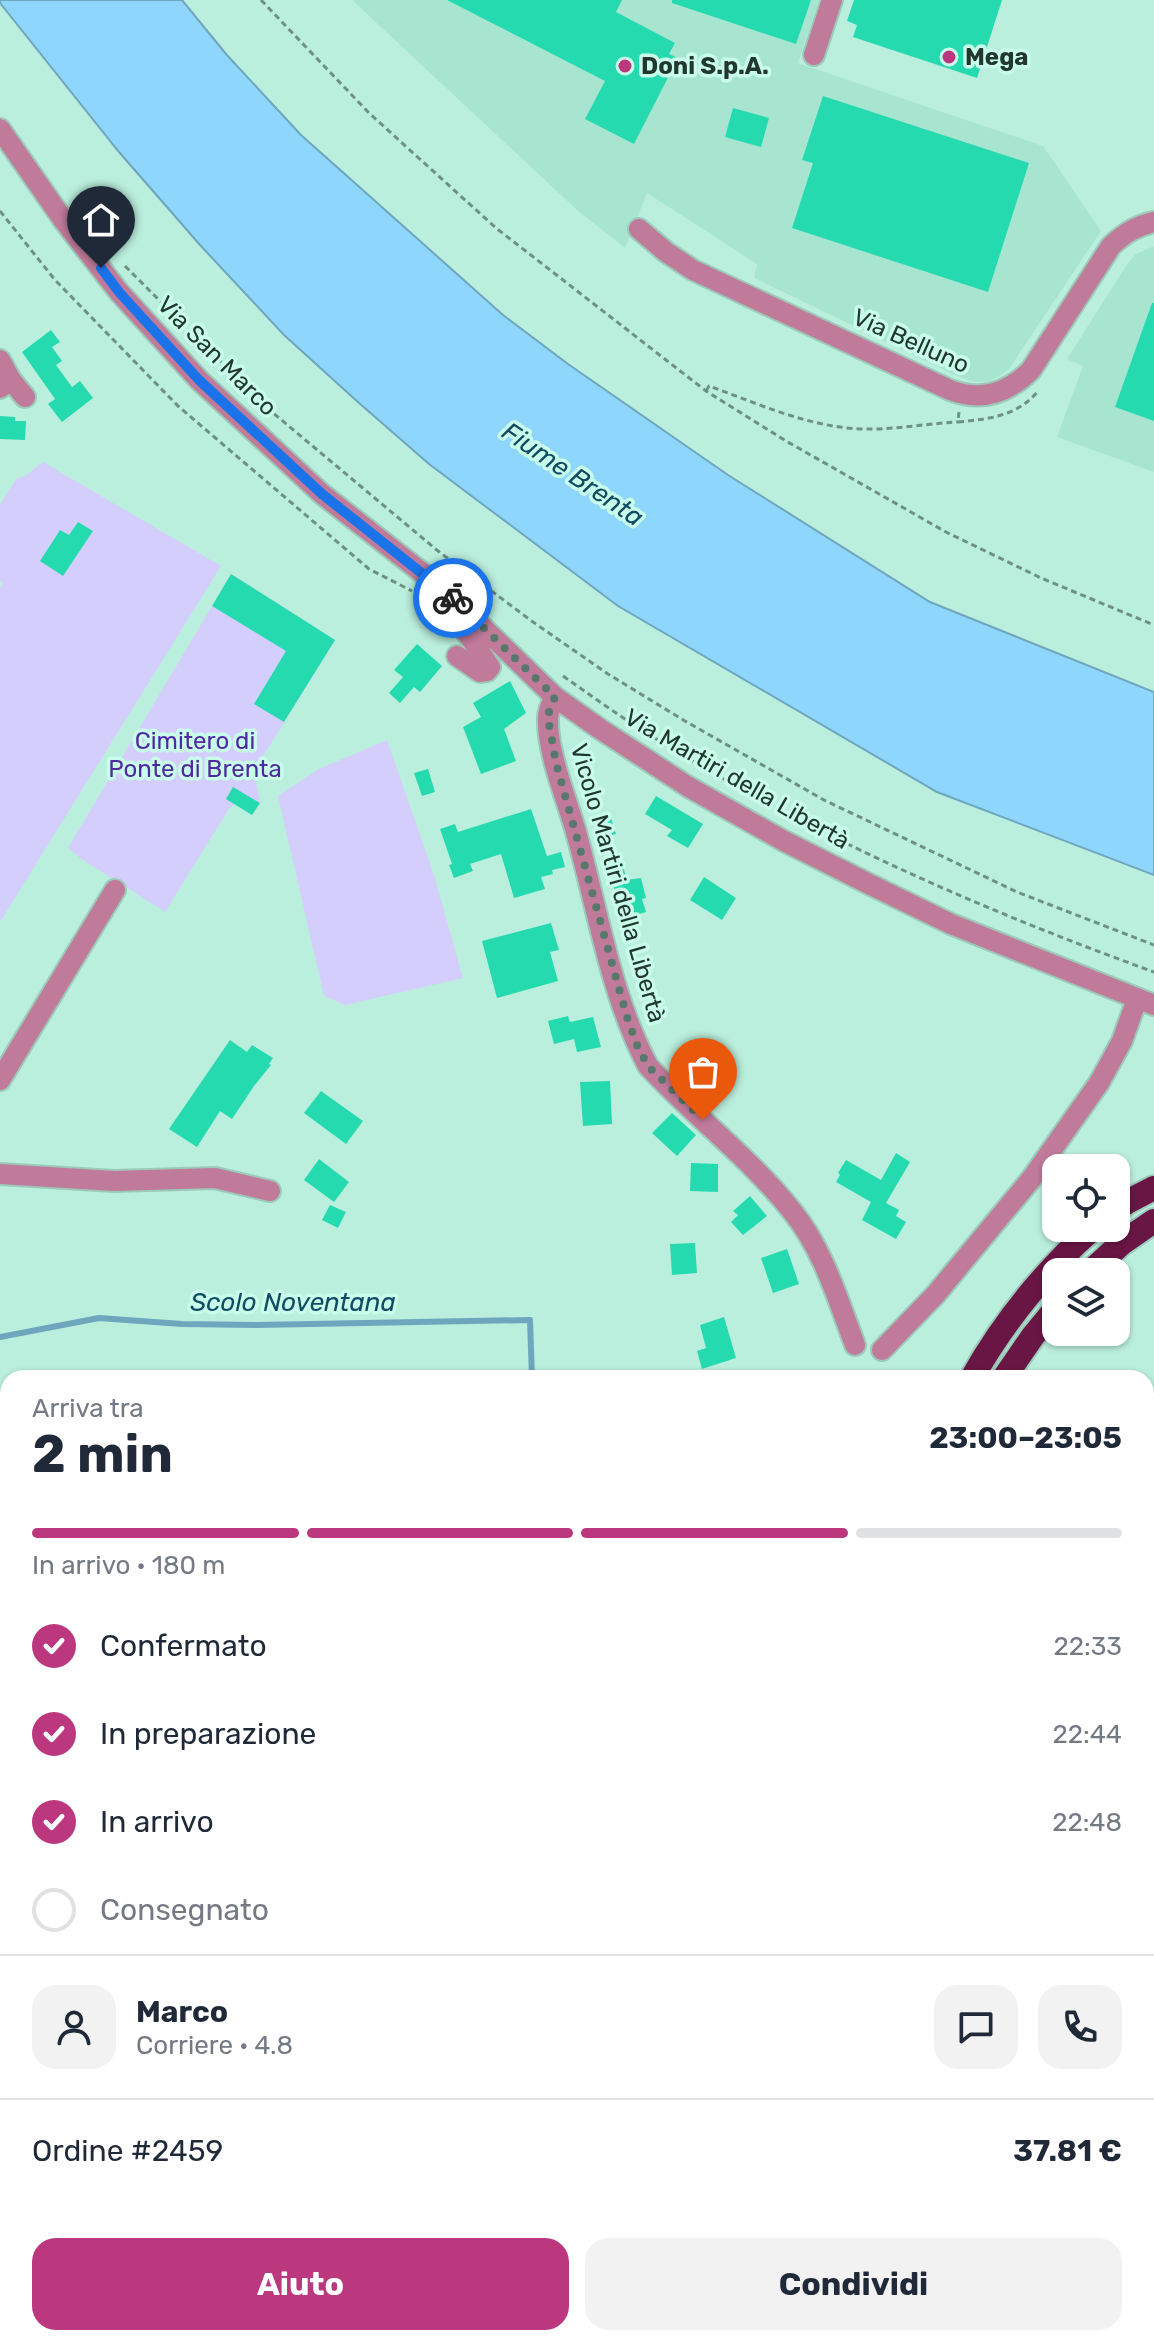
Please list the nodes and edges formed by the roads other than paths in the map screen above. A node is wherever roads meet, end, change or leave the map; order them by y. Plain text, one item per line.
1 (832, 0) edge
2 (814, 55) dead end
3 (0, 129) edge
4 (1154, 222) edge
5 (639, 229) dead end
6 (0, 360) edge
7 (5, 384) edge
8 (25, 397) dead end
9 (322, 494) joint
10 (442, 588) junction
11 (457, 656) dead end
12 (555, 697) junction
13 (115, 890) dead end
14 (1146, 1002) edge
15 (0, 1080) edge
16 (0, 1174) edge
17 (1154, 1188) edge
18 (270, 1191) dead end
19 (1130, 1200) edge
20 (1154, 1221) edge
21 (1078, 1242) edge
22 (1105, 1258) edge
23 (1042, 1325) edge
24 (855, 1345) dead end
25 (882, 1350) dead end
26 (977, 1370) edge
27 (1010, 1370) edge

1 - 2 street
3 - 9 street, Via San Marco
4 - 5 street, Via Belluno
6 - 7 street
7 - 8 street
9 - 10 street, Via Martiri della Libertà
10 - 11 street
10 - 12 street, Via Martiri della Libertà
12 - 14 street, Via Martiri della Libertà
12 - 24 street, Vicolo Martiri della Libertà
13 - 15 street
14 - 25 street, Via Martiri della Libertà
16 - 18 street
17 - 19 highway
20 - 22 highway
21 - 26 highway
23 - 27 highway

